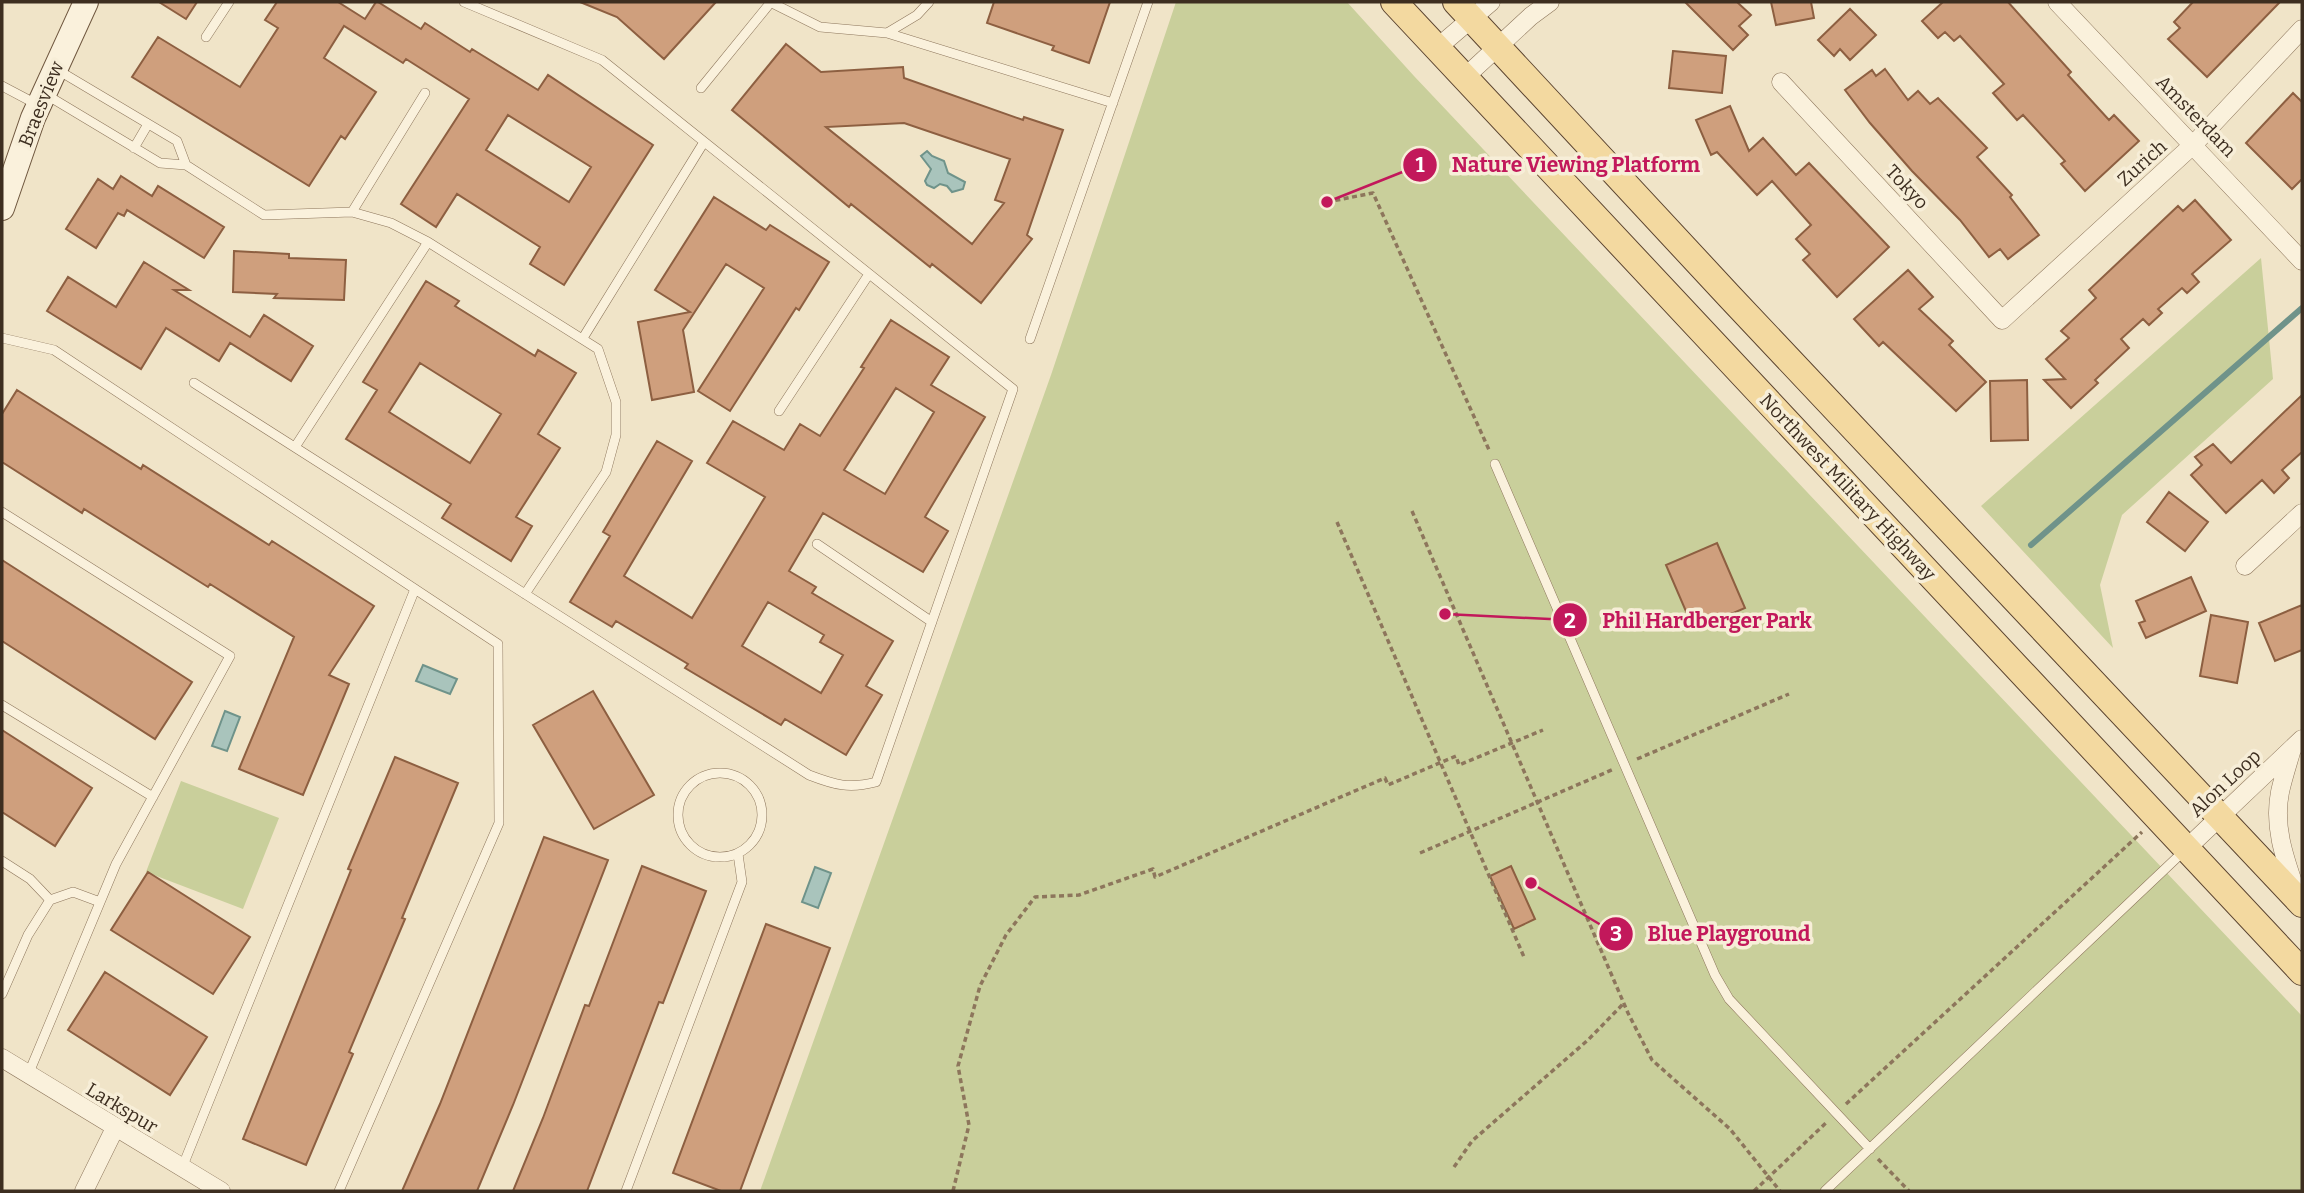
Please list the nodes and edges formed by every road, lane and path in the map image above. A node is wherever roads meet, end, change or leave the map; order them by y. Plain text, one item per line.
1 (86, 2) edge
2 (229, 2) edge
3 (464, 2) edge
4 (770, 2) edge
5 (929, 2) edge
6 (1148, 2) edge
7 (1394, 2) edge
8 (1550, 2) edge
9 (2057, 2) edge
10 (1473, 7) edge
11 (2302, 29) edge
12 (887, 33) junction
13 (206, 37) dead end
14 (1499, 47) junction
15 (1437, 48) junction
16 (55, 69) junction
17 (1464, 78) junction
18 (1781, 82) dead end
19 (2, 86) edge
20 (701, 88) dead end
21 (425, 93) dead end
22 (41, 99) junction
23 (1113, 103) junction
24 (148, 124) junction
25 (704, 142) junction
26 (2194, 144) junction
27 (134, 148) junction
28 (186, 165) junction
29 (1327, 202) dead end
30 (2, 208) edge
31 (352, 212) junction
32 (428, 242) junction
33 (2302, 261) edge
34 (869, 274) junction
35 (2002, 320) joint
36 (2, 338) edge
37 (583, 338) junction
38 (1030, 339) dead end
39 (194, 383) dead end
40 (779, 411) dead end
41 (295, 447) junction
42 (1495, 464) joint
43 (1412, 511) dead end
44 (2, 512) edge
45 (2302, 513) edge
46 (1337, 522) dead end
47 (817, 544) dead end
48 (2245, 566) dead end
49 (415, 589) junction
50 (525, 594) junction
51 (932, 622) junction
52 (1789, 694) dead end
53 (2, 705) edge
54 (1543, 730) dead end
55 (1511, 743) junction
56 (2297, 744) edge
57 (1441, 762) junction
58 (1624, 765) junction
59 (153, 797) junction
60 (1537, 803) junction
61 (2219, 816) junction
62 (2143, 830) dead end
63 (1470, 832) junction
64 (2186, 849) junction
65 (1420, 853) dead end
66 (737, 854) junction
67 (2, 861) edge
68 (50, 900) junction
69 (100, 902) junction
70 (2301, 903) edge
71 (1524, 957) dead end
72 (2302, 972) edge
73 (2, 994) edge
74 (1624, 1003) junction
75 (2, 1058) edge
76 (28, 1074) junction
77 (1837, 1113) junction
78 (114, 1128) junction
79 (1870, 1149) junction
80 (1454, 1167) dead end
81 (182, 1168) junction
82 (1768, 1178) junction
83 (84, 1191) edge
84 (221, 1191) edge
85 (339, 1191) edge
86 (626, 1191) edge
87 (953, 1191) edge
88 (1754, 1191) edge
89 (1780, 1191) edge
90 (1825, 1191) edge
91 (1909, 1191) edge

1 - 16 street, Braesview
2 - 13 lane
3 - 25 lane
4 - 12 lane
4 - 20 lane
5 - 12 lane
6 - 23 lane
7 - 15 main road, Northwest Military Highway
8 - 14 street
9 - 26 street, Amsterdam
10 - 14 main road
10 - 15 street
11 - 26 street, Zurich
12 - 23 lane
14 - 17 street
14 - 61 main road
15 - 17 main road, Northwest Military Highway
16 - 22 street, Braesview
16 - 24 lane
17 - 64 main road, Northwest Military Highway
18 - 35 street, Tokyo
19 - 22 lane
21 - 31 lane
22 - 27 lane
22 - 30 street, Braesview
23 - 38 lane
24 - 27 lane
24 - 28 lane
25 - 34 lane
25 - 37 lane
26 - 33 street, Amsterdam
26 - 35 street, Zurich
27 - 28 lane
28 - 31 lane
29 - 42 path
31 - 32 lane
32 - 37 lane
32 - 41 lane
34 - 40 lane
34 - 51 lane
36 - 49 lane
37 - 50 lane
39 - 41 lane
41 - 50 lane
42 - 58 lane
43 - 55 path
44 - 59 lane
45 - 48 street
46 - 57 path
47 - 51 lane
49 - 81 lane
49 - 85 lane
50 - 51 lane
52 - 58 path
53 - 59 lane
54 - 55 path
55 - 57 path
55 - 60 path
56 - 61 street, Alon Loop
56 - 70 street, Alon Loop
57 - 63 path
57 - 87 path
58 - 60 path
58 - 77 lane
59 - 69 lane
60 - 63 path
60 - 74 path
61 - 64 street, Alon Loop
61 - 70 main road
62 - 77 path
63 - 65 path
63 - 71 path
64 - 72 main road, Northwest Military Highway
64 - 79 lane
66 - 66 lane
66 - 86 lane
67 - 68 lane
68 - 69 lane
68 - 73 lane
69 - 76 lane
74 - 80 path
74 - 82 path
75 - 76 street, Larkspur
76 - 78 street, Larkspur
77 - 79 lane
77 - 82 path
78 - 81 street, Larkspur
78 - 83 street
79 - 90 lane
79 - 91 path
81 - 84 street, Larkspur
82 - 88 path
82 - 89 path

